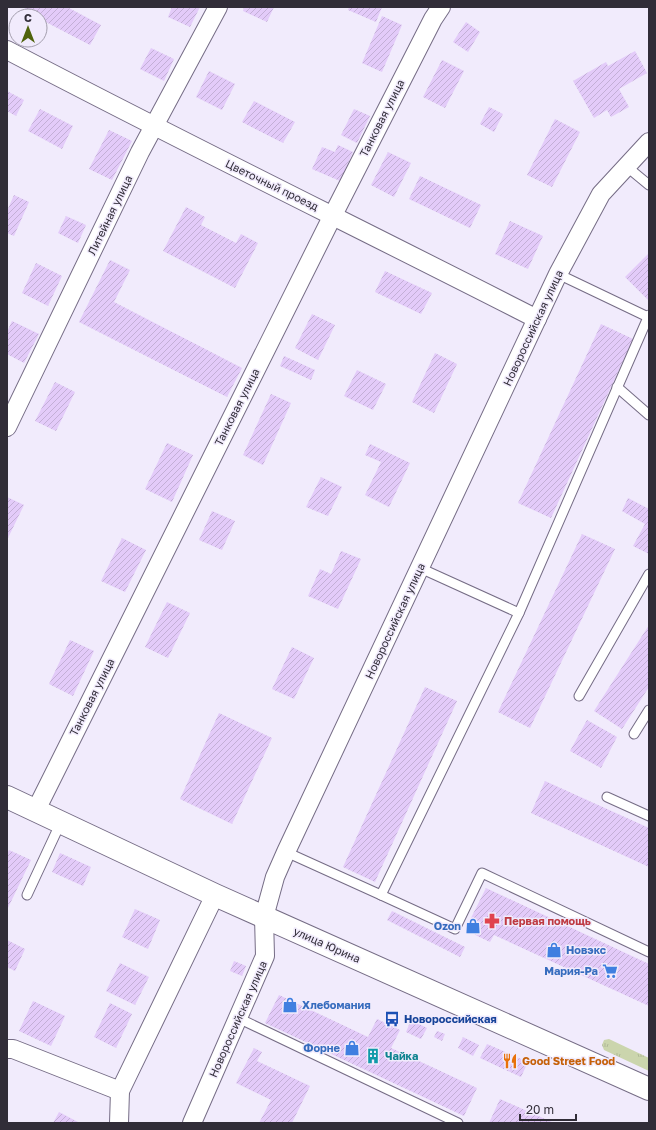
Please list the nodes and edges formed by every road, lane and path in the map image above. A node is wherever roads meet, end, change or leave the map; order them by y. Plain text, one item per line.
1 (218, 7) edge
2 (441, 7) edge
3 (7, 50) edge
4 (155, 128) junction
5 (649, 142) edge
6 (626, 166) junction
7 (649, 185) edge
8 (333, 215) junction
9 (558, 274) junction
10 (648, 316) edge
11 (537, 319) junction
12 (617, 387) junction
13 (649, 415) edge
14 (7, 427) edge
15 (420, 568) junction
16 (649, 574) edge
17 (519, 613) junction
18 (579, 696) dead end
19 (649, 710) edge
20 (634, 734) dead end
21 (7, 797) edge
22 (607, 797) dead end
23 (36, 810) junction
24 (649, 816) edge
25 (62, 822) junction
26 (286, 852) junction
27 (27, 895) dead end
28 (215, 895) junction
29 (382, 895) junction
30 (264, 917) junction
31 (649, 952) edge
32 (238, 1018) junction
33 (7, 1049) edge
34 (649, 1089) edge
35 (120, 1091) junction
36 (119, 1123) edge
37 (192, 1123) edge
38 (458, 1123) edge

1 - 4 street, Литейная улица
2 - 8 street, Танковая улица
3 - 4 street, Цветочный проезд
4 - 8 street, Цветочный проезд
4 - 14 street, Литейная улица
5 - 6 street, Новороссийская улица
6 - 7 lane
6 - 9 street, Новороссийская улица
8 - 11 street, Цветочный проезд
8 - 23 street, Танковая улица
9 - 10 lane
9 - 11 street, Новороссийская улица
10 - 12 lane
11 - 15 street, Новороссийская улица
12 - 13 lane
12 - 17 lane
15 - 17 lane
15 - 26 street, Новороссийская улица
16 - 18 lane
17 - 29 lane
19 - 20 lane
21 - 23 street, улица Юрина
22 - 24 lane
23 - 25 street, улица Юрина
25 - 27 lane
25 - 28 street, улица Юрина
26 - 29 lane
26 - 30 street, Новороссийская улица
28 - 30 street, улица Юрина
28 - 35 street
29 - 31 lane
30 - 32 street, Новороссийская улица
30 - 34 street, улица Юрина
32 - 37 street, Новороссийская улица
32 - 38 lane
33 - 35 street
35 - 36 street

